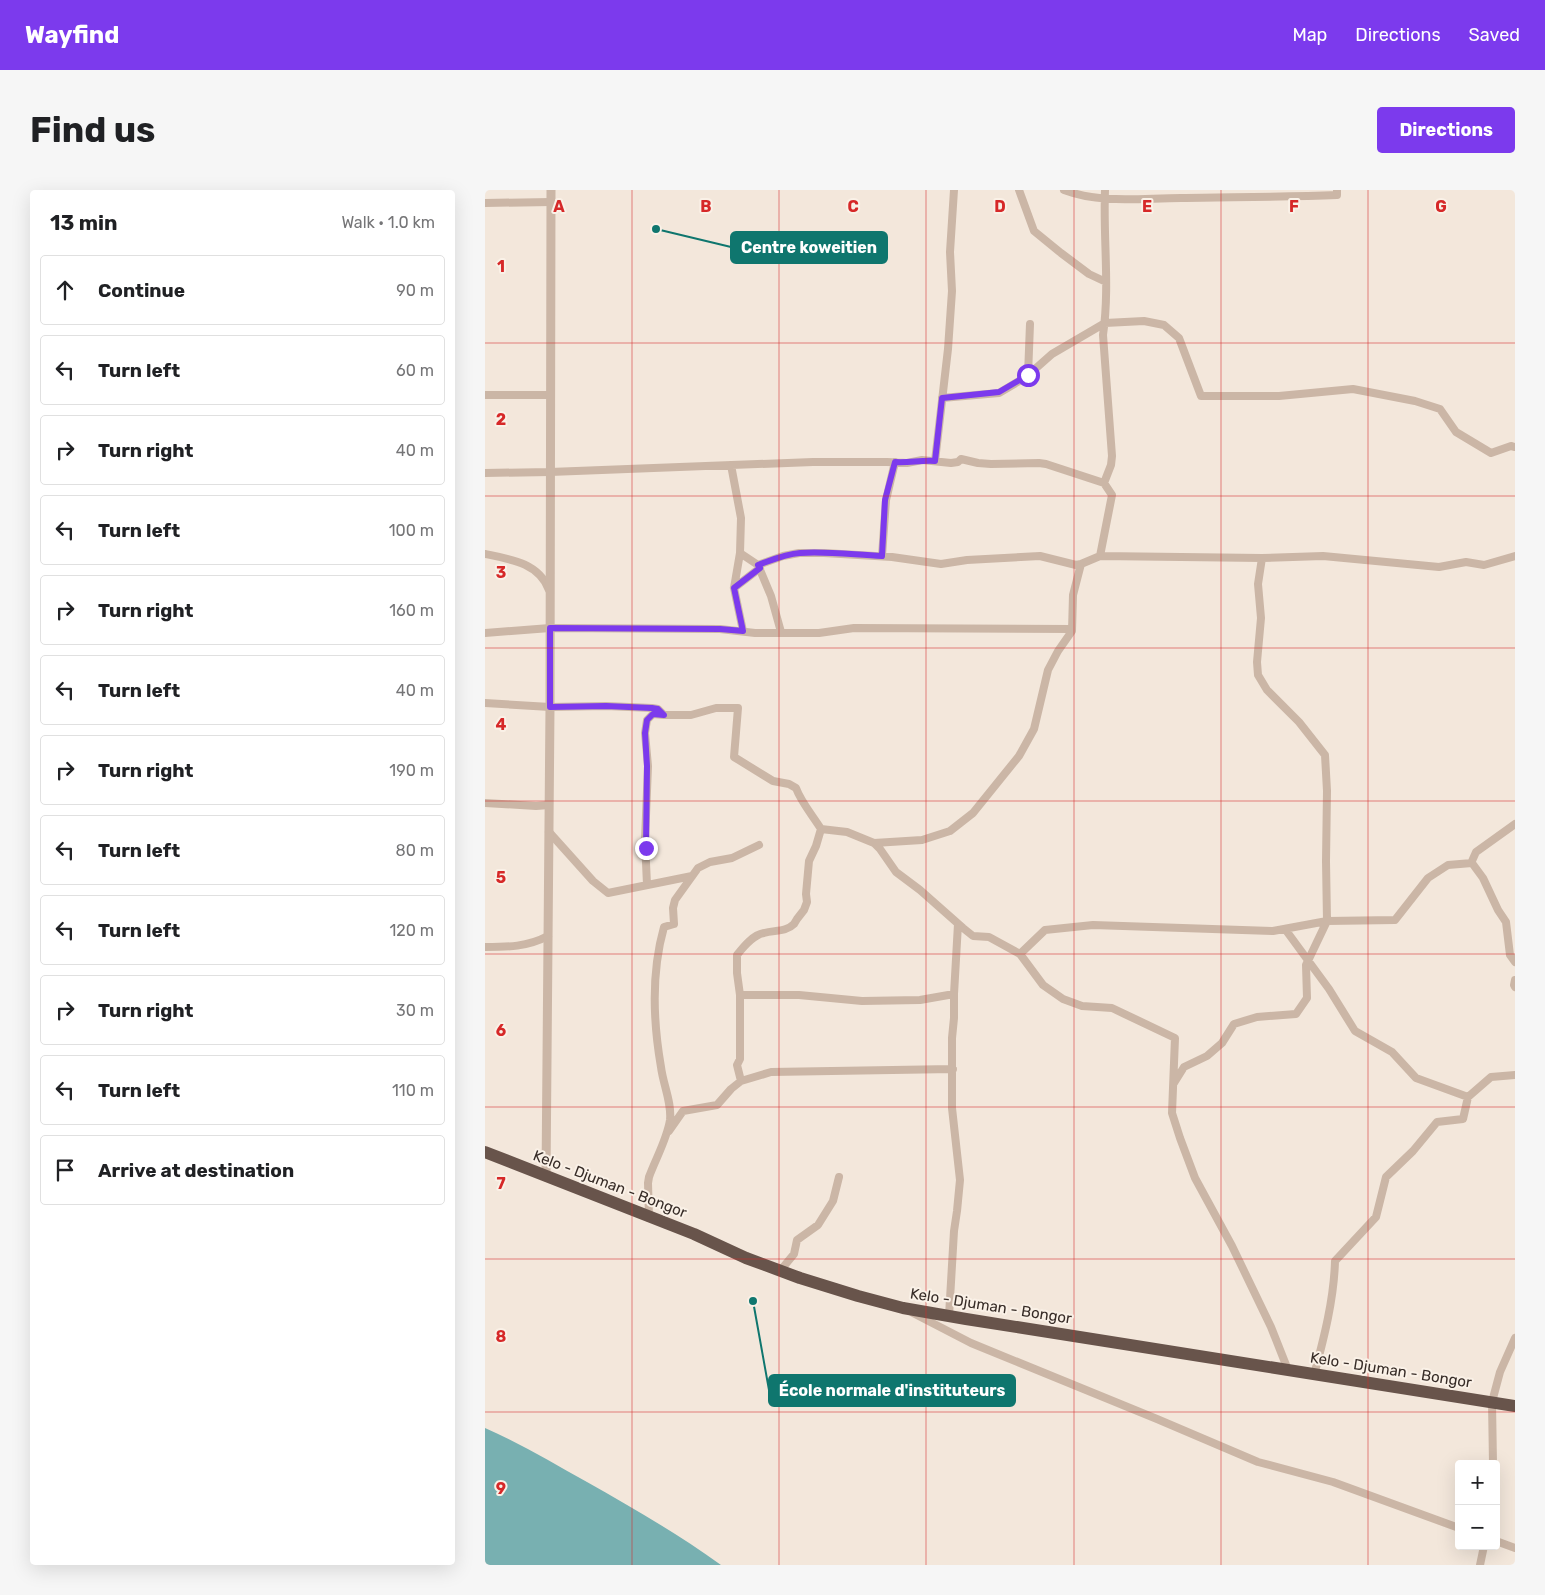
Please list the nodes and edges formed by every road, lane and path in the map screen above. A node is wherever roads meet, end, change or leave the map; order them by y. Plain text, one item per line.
1 (551, 190) edge
2 (954, 190) edge
3 (1019, 190) edge
4 (1064, 190) edge
5 (1105, 190) edge
6 (1337, 190) edge
7 (1104, 200) junction
8 (485, 202) edge
9 (551, 202) junction
10 (1106, 282) junction
11 (1105, 323) junction
12 (1030, 324) dead end
13 (1028, 375) junction
14 (485, 395) edge
15 (550, 395) junction
16 (942, 398) junction
17 (1515, 447) edge
18 (935, 461) junction
19 (895, 462) junction
20 (731, 465) junction
21 (550, 472) junction
22 (485, 473) edge
23 (1104, 483) junction
24 (740, 553) junction
25 (485, 554) edge
26 (882, 556) junction
27 (1100, 556) junction
28 (1515, 556) edge
29 (1262, 558) junction
30 (1081, 564) junction
31 (759, 567) junction
32 (734, 588) junction
33 (550, 592) junction
34 (550, 628) junction
35 (1072, 629) junction
36 (743, 631) junction
37 (781, 632) junction
38 (485, 633) edge
39 (485, 703) edge
40 (550, 707) junction
41 (664, 715) junction
42 (485, 803) edge
43 (549, 805) junction
44 (1515, 824) edge
45 (821, 829) junction
46 (549, 832) junction
47 (874, 843) junction
48 (759, 845) dead end
49 (1472, 860) dead end
50 (692, 876) junction
51 (647, 885) junction
52 (1327, 921) junction
53 (958, 924) junction
54 (1285, 929) junction
55 (548, 936) junction
56 (485, 947) edge
57 (1020, 954) junction
58 (1309, 960) junction
59 (1515, 962) edge
60 (1515, 980) edge
61 (1515, 987) edge
62 (955, 994) junction
63 (739, 996) junction
64 (953, 1069) junction
65 (1515, 1075) edge
66 (741, 1081) junction
67 (1173, 1084) junction
68 (1468, 1097) junction
69 (666, 1134) junction
70 (485, 1152) edge
71 (546, 1177) junction
72 (839, 1177) dead end
73 (649, 1218) junction
74 (780, 1271) junction
75 (903, 1308) junction
76 (949, 1316) junction
77 (1515, 1338) edge
78 (1288, 1370) junction
79 (1314, 1375) junction
80 (1492, 1402) junction
81 (1515, 1406) edge
82 (1493, 1460) edge
83 (1455, 1527) edge
84 (1500, 1542) edge
85 (1515, 1548) edge
86 (1483, 1550) edge
87 (1480, 1565) edge

1 - 9 street
2 - 16 street
3 - 10 street
4 - 7 street
5 - 7 street
6 - 7 street
7 - 10 street
8 - 9 street
9 - 15 street
10 - 11 street
11 - 13 street
11 - 17 street
11 - 23 street
12 - 13 street
13 - 16 street
14 - 15 street
15 - 21 street
16 - 18 street
18 - 19 street
18 - 23 street
19 - 20 street
19 - 26 street
20 - 21 street
20 - 24 street
21 - 22 street
21 - 33 street
23 - 27 street
24 - 31 street
24 - 32 street
25 - 33 street
26 - 30 street
26 - 31 street
27 - 29 street
27 - 30 street
28 - 29 street
29 - 52 street
30 - 35 street
31 - 32 street
31 - 37 street
32 - 36 street
33 - 34 street
34 - 36 street
34 - 38 street
34 - 40 street
35 - 37 street
35 - 47 street
36 - 37 street
39 - 40 street
40 - 41 street
40 - 43 street
41 - 45 street
41 - 51 street
42 - 43 street
43 - 46 street
44 - 49 street
45 - 47 street
45 - 63 street
46 - 51 street
46 - 55 street
47 - 53 street
48 - 50 street
50 - 51 street
50 - 69 street
52 - 54 street
52 - 58 street
52 - 59 street
53 - 57 street
53 - 62 street
54 - 57 street
54 - 58 street
55 - 56 street
55 - 71 street
57 - 67 street
58 - 67 street
58 - 68 street
60 - 61 street
62 - 63 street
62 - 64 street
63 - 66 street
64 - 66 street
64 - 76 street
65 - 68 street
66 - 69 street
67 - 78 street
68 - 79 street
69 - 73 street
70 - 71 highway, Kelo - Djuman - Bongor
71 - 73 highway, Kelo - Djuman - Bongor
72 - 74 street
73 - 74 highway, Kelo - Djuman - Bongor
74 - 75 highway, Kelo - Djuman - Bongor
75 - 76 highway, Kelo - Djuman - Bongor
75 - 83 street
76 - 78 highway, Kelo - Djuman - Bongor
77 - 80 street
78 - 79 highway, Kelo - Djuman - Bongor
79 - 80 highway, Kelo - Djuman - Bongor
80 - 81 highway, Kelo - Djuman - Bongor
80 - 82 street
84 - 85 street
86 - 87 street

